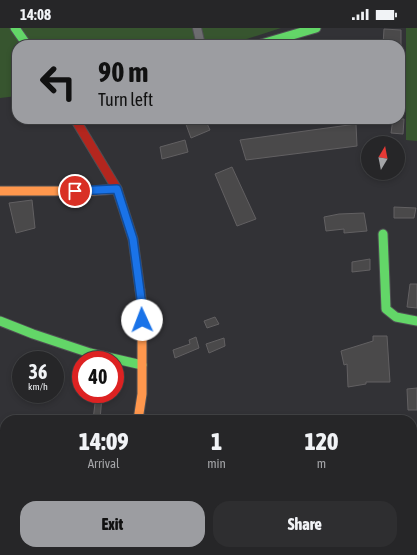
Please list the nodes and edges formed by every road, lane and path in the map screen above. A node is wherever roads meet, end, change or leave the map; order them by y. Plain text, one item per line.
1 (15, 28) edge
2 (197, 28) edge
3 (316, 28) edge
4 (23, 40) edge
5 (201, 40) edge
6 (275, 40) edge
7 (78, 124) edge
8 (117, 189) junction
9 (0, 192) edge
10 (383, 234) dead end
11 (0, 321) edge
12 (417, 321) edge
13 (142, 365) junction
14 (139, 415) edge

1 - 4 street
2 - 5 street
3 - 6 street
7 - 8 street
8 - 9 street
8 - 13 street
10 - 12 street
11 - 13 street
13 - 14 street

